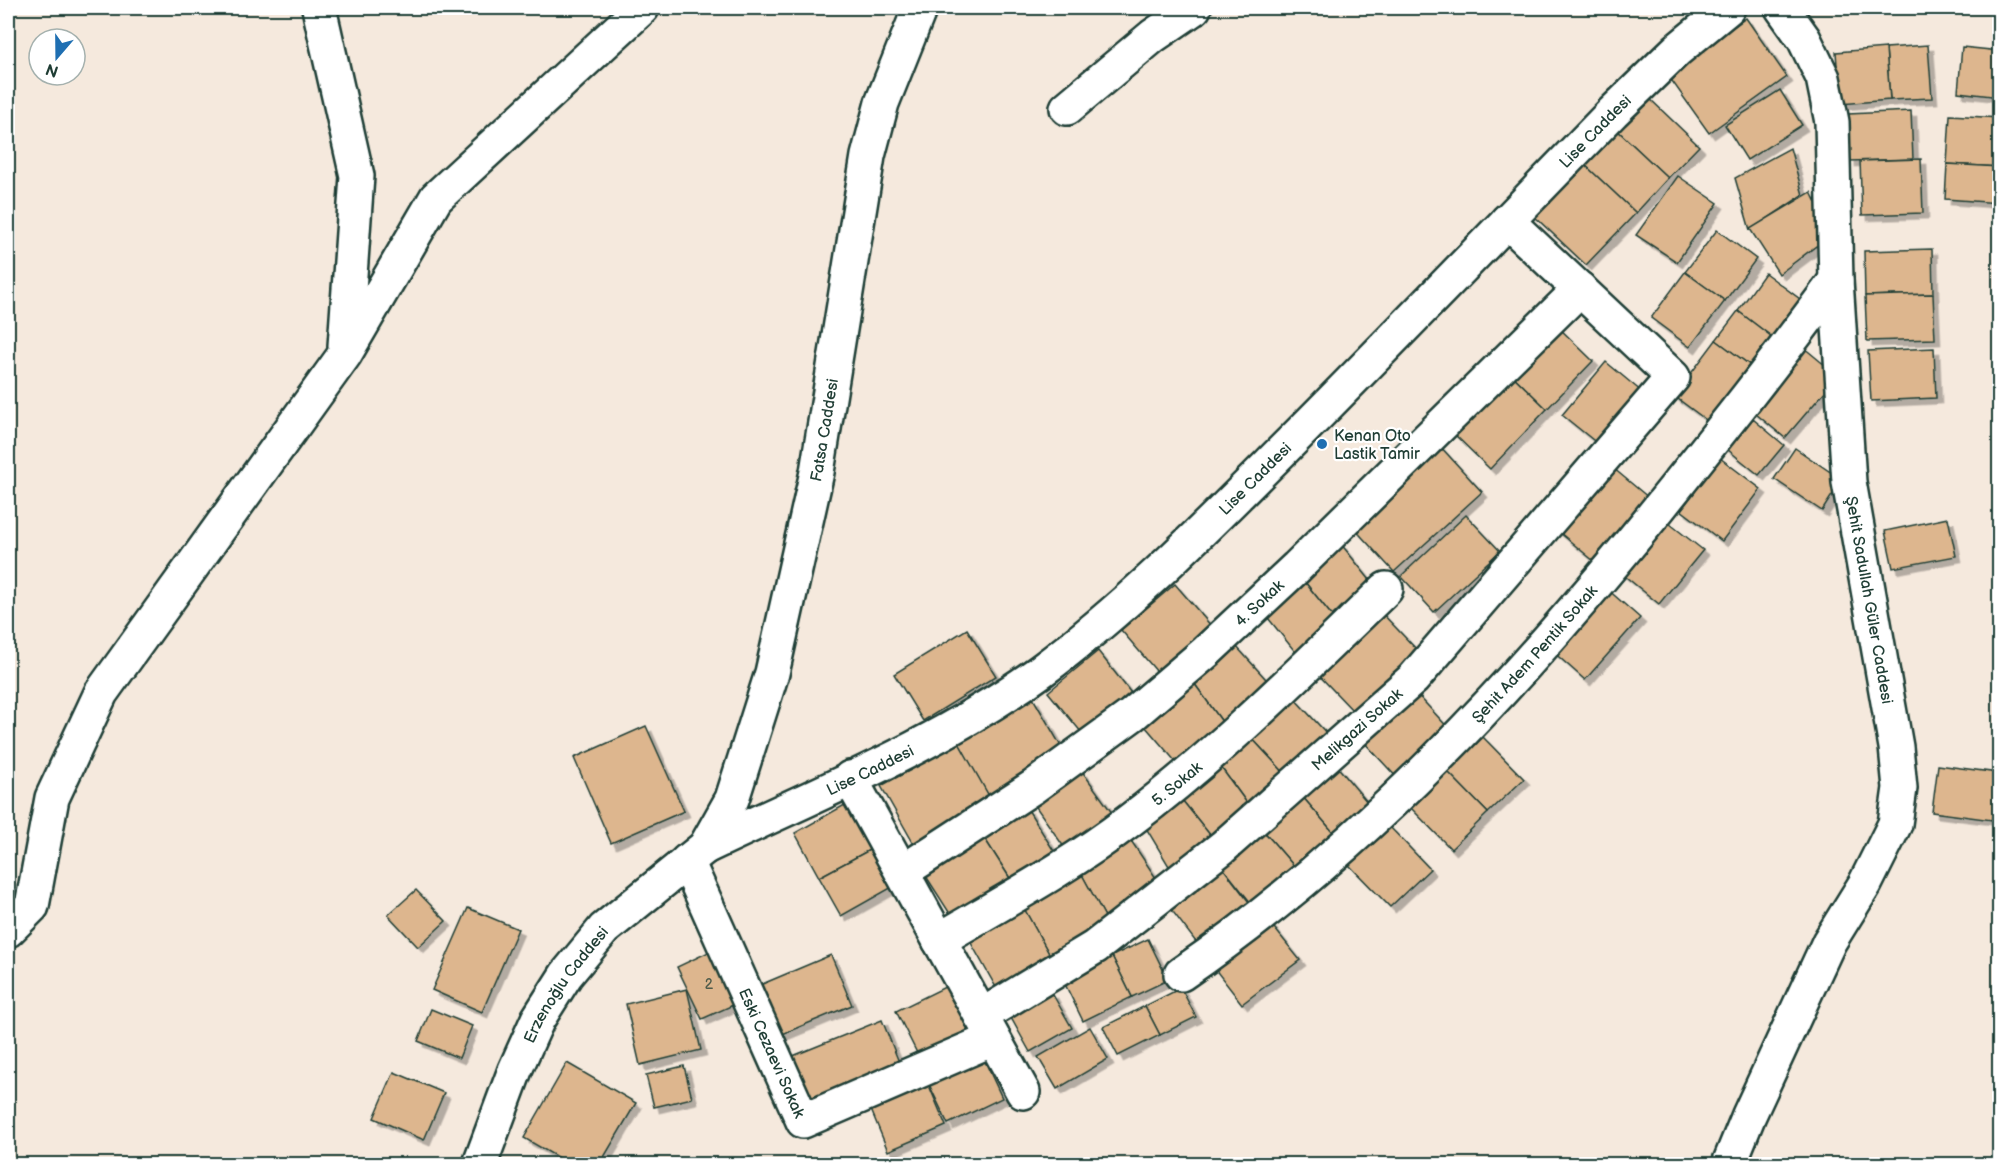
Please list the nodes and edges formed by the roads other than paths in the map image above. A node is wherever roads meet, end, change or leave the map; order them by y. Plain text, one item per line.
1 (319, 8) edge
2 (642, 8) edge
3 (920, 8) edge
4 (1194, 8) edge
5 (1728, 8) edge
6 (1782, 8) edge
7 (1067, 108) dead end
8 (1507, 221) junction
9 (1836, 280) junction
10 (1580, 290) junction
11 (345, 354) junction
12 (1386, 589) dead end
13 (850, 778) junction
14 (696, 854) junction
15 (902, 872) junction
16 (8, 930) edge
17 (939, 940) junction
18 (1181, 974) dead end
19 (987, 1028) junction
20 (1023, 1092) dead end
21 (480, 1164) edge
22 (1729, 1164) edge

1 - 11 street
2 - 11 street
3 - 14 street, Fatsa Caddesi
4 - 7 street
5 - 8 street, Lise Caddesi
6 - 9 street, Şehit Sadullah Güler Caddesi
8 - 10 street
8 - 13 street, Lise Caddesi
9 - 18 street, Şehit Adem Pentik Sokak
9 - 22 street, Şehit Sadullah Güler Caddesi
10 - 15 street, 4. Sokak
10 - 19 street, Melikgazi Sokak
11 - 16 street
12 - 17 street, 5. Sokak
13 - 14 street, Lise Caddesi
13 - 15 street
14 - 19 street, Eski Cezaevi Sokak
14 - 21 street, Erzenoğlu Caddesi
15 - 17 street
17 - 19 street
19 - 20 street

